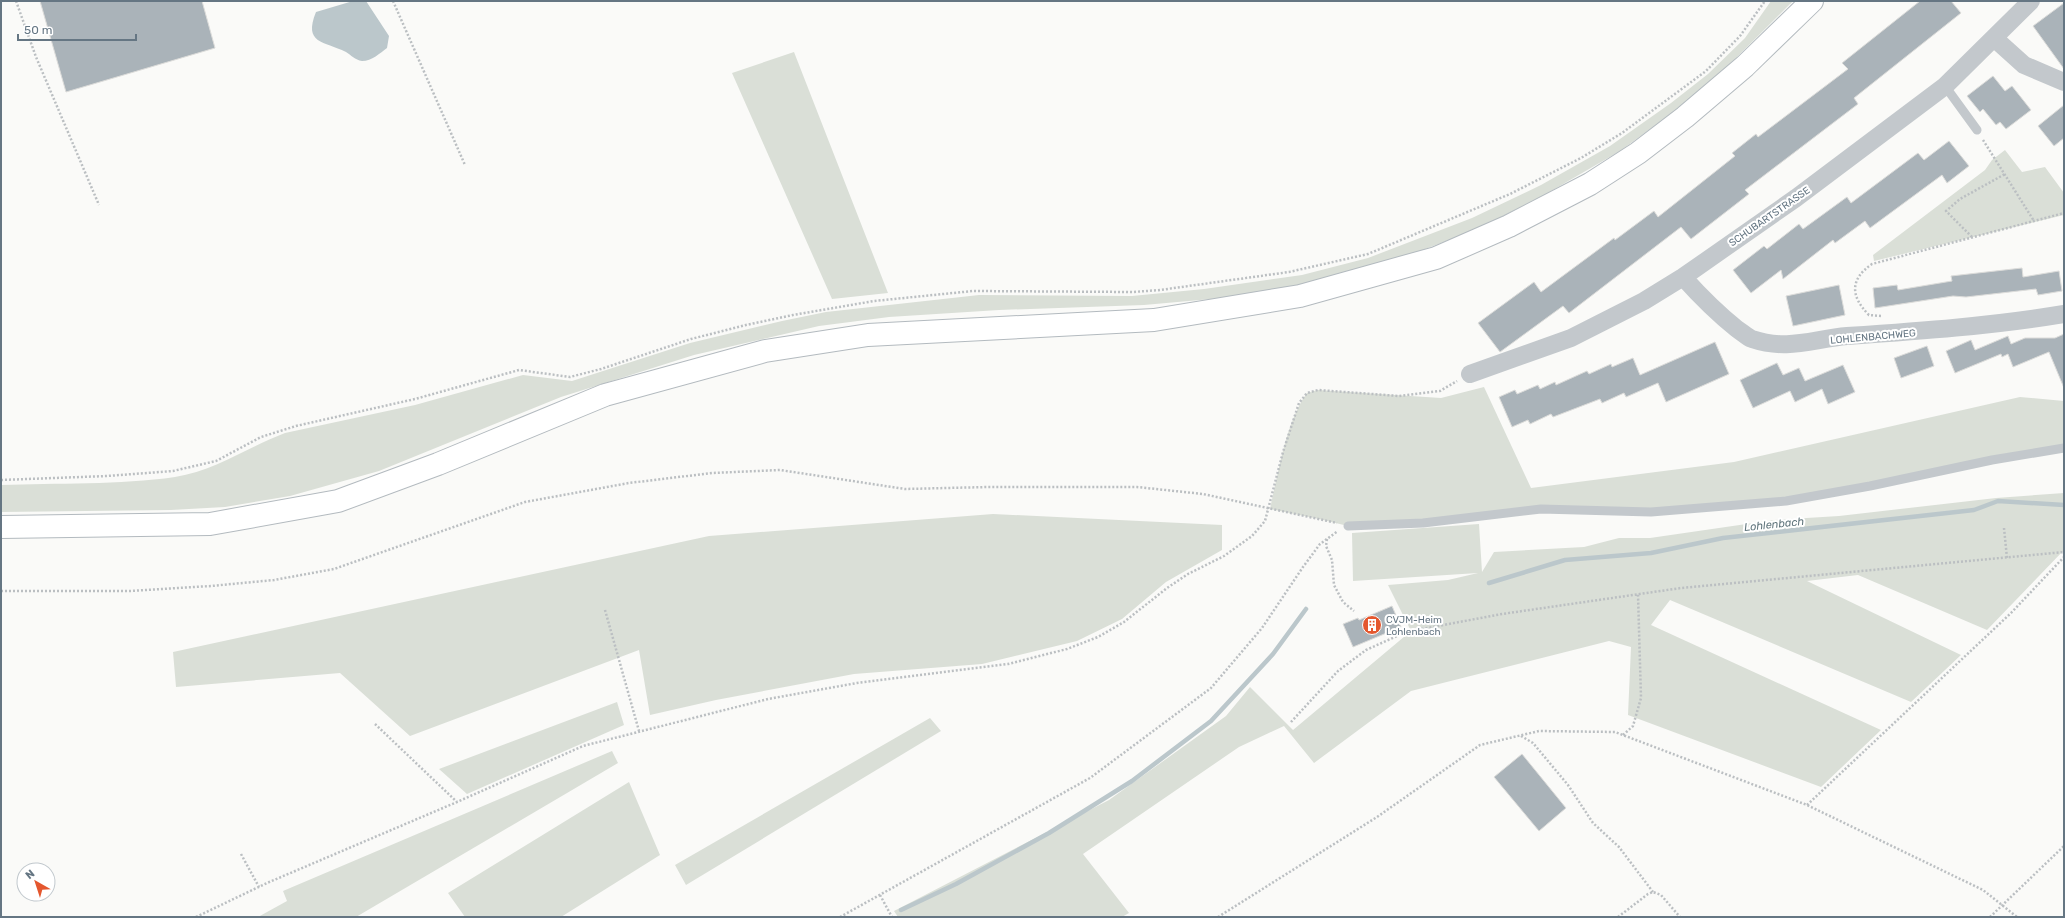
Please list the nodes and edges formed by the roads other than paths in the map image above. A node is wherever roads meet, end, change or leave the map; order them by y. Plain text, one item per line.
1 (1812, 1) edge
2 (2031, 1) edge
3 (1994, 38) junction
4 (2064, 82) edge
5 (1945, 86) junction
6 (1977, 130) road end
7 (1683, 277) junction
8 (2064, 314) edge
9 (1470, 374) road end
10 (2064, 448) edge
11 (1348, 526) road end
12 (1, 527) edge

1 - 12 main road
2 - 3 street, SCHUBARTSTRASSE
3 - 4 street
3 - 5 street, SCHUBARTSTRASSE
5 - 6 lane
5 - 7 street, SCHUBARTSTRASSE
7 - 8 street, LOHLENBACHWEG
7 - 9 street, SCHUBARTSTRASSE
10 - 11 lane

